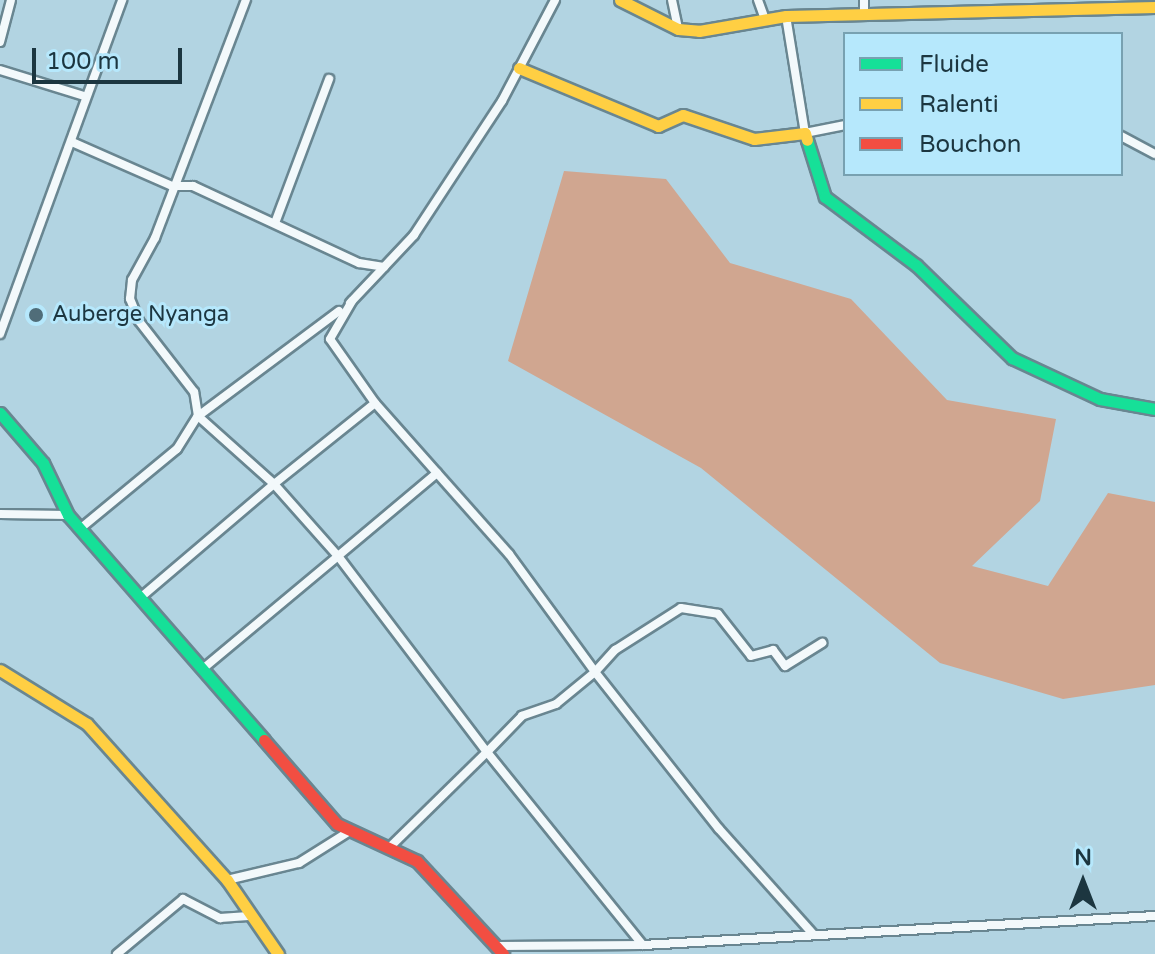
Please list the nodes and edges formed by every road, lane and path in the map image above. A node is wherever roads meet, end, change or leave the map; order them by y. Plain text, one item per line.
1 (11, 0) edge
2 (122, 0) edge
3 (246, 0) edge
4 (555, 0) edge
5 (620, 0) edge
6 (672, 0) edge
7 (758, 0) edge
8 (864, 0) edge
9 (1155, 7) edge
10 (864, 14) junction
11 (786, 16) junction
12 (765, 19) junction
13 (678, 29) junction
14 (0, 42) edge
15 (519, 68) junction
16 (0, 70) edge
17 (329, 79) dead end
18 (84, 96) junction
19 (843, 125) edge
20 (805, 133) junction
21 (1123, 137) edge
22 (72, 142) junction
23 (1155, 154) edge
24 (172, 186) junction
25 (275, 223) junction
26 (384, 267) junction
27 (352, 301) junction
28 (0, 334) edge
29 (375, 403) junction
30 (1155, 409) edge
31 (0, 413) edge
32 (198, 416) junction
33 (437, 473) junction
34 (274, 484) junction
35 (0, 514) edge
36 (68, 515) junction
37 (81, 528) junction
38 (338, 556) junction
39 (140, 598) junction
40 (822, 643) dead end
41 (205, 667) junction
42 (0, 670) edge
43 (595, 672) junction
44 (487, 752) junction
45 (348, 832) junction
46 (389, 848) junction
47 (227, 880) junction
48 (252, 916) junction
49 (1155, 916) edge
50 (813, 934) junction
51 (643, 945) junction
52 (501, 950) edge
53 (117, 954) edge
54 (278, 954) edge

1 - 14 street
2 - 18 street
3 - 24 street
4 - 15 street
5 - 13 street
6 - 13 street
7 - 12 street
8 - 10 street
9 - 10 street
10 - 11 street
11 - 12 street
11 - 20 street
12 - 13 street
15 - 20 street
15 - 26 street
16 - 18 street
17 - 25 street
18 - 22 street
19 - 20 street
20 - 30 street
21 - 23 street
22 - 24 street
22 - 28 street
24 - 25 street
24 - 32 street
25 - 26 street
26 - 27 street
27 - 29 street
27 - 32 street
29 - 33 street
29 - 34 street
31 - 36 street
32 - 34 street
32 - 37 street
33 - 38 street
33 - 43 street
34 - 38 street
34 - 39 street
35 - 36 street
36 - 37 street
37 - 39 street
38 - 41 street
38 - 44 street
39 - 41 street
40 - 43 street
41 - 45 street
42 - 47 street
43 - 44 street
43 - 50 street
44 - 46 street
44 - 51 street
45 - 46 street
45 - 47 street
46 - 52 street
47 - 48 street
48 - 53 street
48 - 54 street
49 - 50 street
50 - 51 street
51 - 52 street

